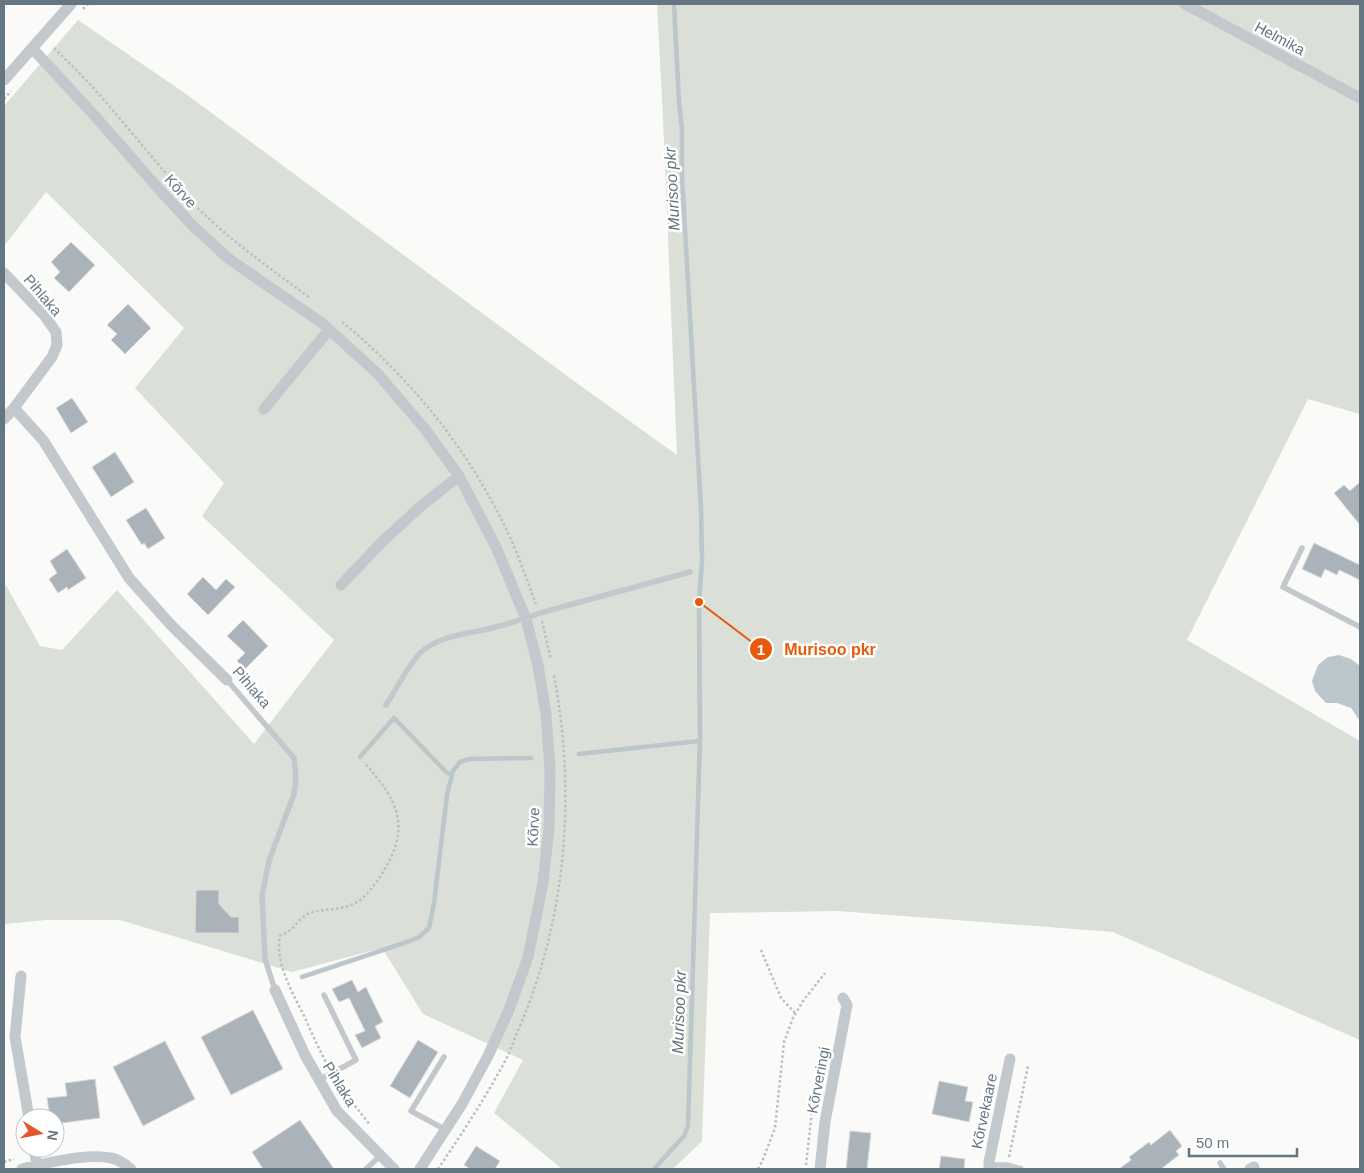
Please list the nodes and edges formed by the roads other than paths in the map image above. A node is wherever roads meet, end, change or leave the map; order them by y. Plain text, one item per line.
1 (71, 4) edge
2 (1185, 4) edge
3 (32, 48) junction
4 (4, 80) edge
5 (1360, 98) edge
6 (4, 273) edge
7 (330, 330) junction
8 (14, 408) junction
9 (264, 409) dead end
10 (4, 419) edge
11 (459, 476) junction
12 (1302, 548) dead end
13 (690, 572) dead end
14 (341, 585) dead end
15 (526, 619) junction
16 (1360, 626) edge
17 (227, 680) joint
18 (386, 705) dead end
19 (21, 976) dead end
20 (275, 990) joint
21 (324, 995) dead end
22 (843, 998) dead end
23 (444, 1057) dead end
24 (1010, 1060) dead end
25 (319, 1080) junction
26 (27, 1108) edge
27 (446, 1130) junction
28 (380, 1156) junction
29 (36, 1158) edge
30 (1220, 1163) dead end
31 (37, 1166) junction
32 (989, 1167) edge
33 (22, 1169) edge
34 (131, 1169) edge
35 (366, 1169) edge
36 (394, 1169) edge
37 (420, 1169) edge
38 (820, 1169) edge
39 (1020, 1169) edge
40 (1224, 1169) edge

1 - 3 street
2 - 5 street, Helmika
3 - 4 street
3 - 7 street, Kõrve
6 - 8 street, Pihlaka
7 - 9 street
7 - 11 street, Kõrve
8 - 10 street
8 - 17 street, Pihlaka
11 - 14 street
11 - 15 street, Kõrve
12 - 16 lane
13 - 15 lane
15 - 18 lane
15 - 27 street, Kõrve
17 - 20 lane, Pihlaka
19 - 26 street
20 - 25 street, Pihlaka
21 - 25 lane
22 - 38 street, Kõrveringi
23 - 27 lane
24 - 32 street, Kõrvekaare
25 - 28 street, Pihlaka
27 - 37 street, Kõrve
28 - 35 lane
28 - 36 street, Pihlaka
29 - 31 street
30 - 40 lane
31 - 33 street
31 - 34 street
32 - 39 lane

